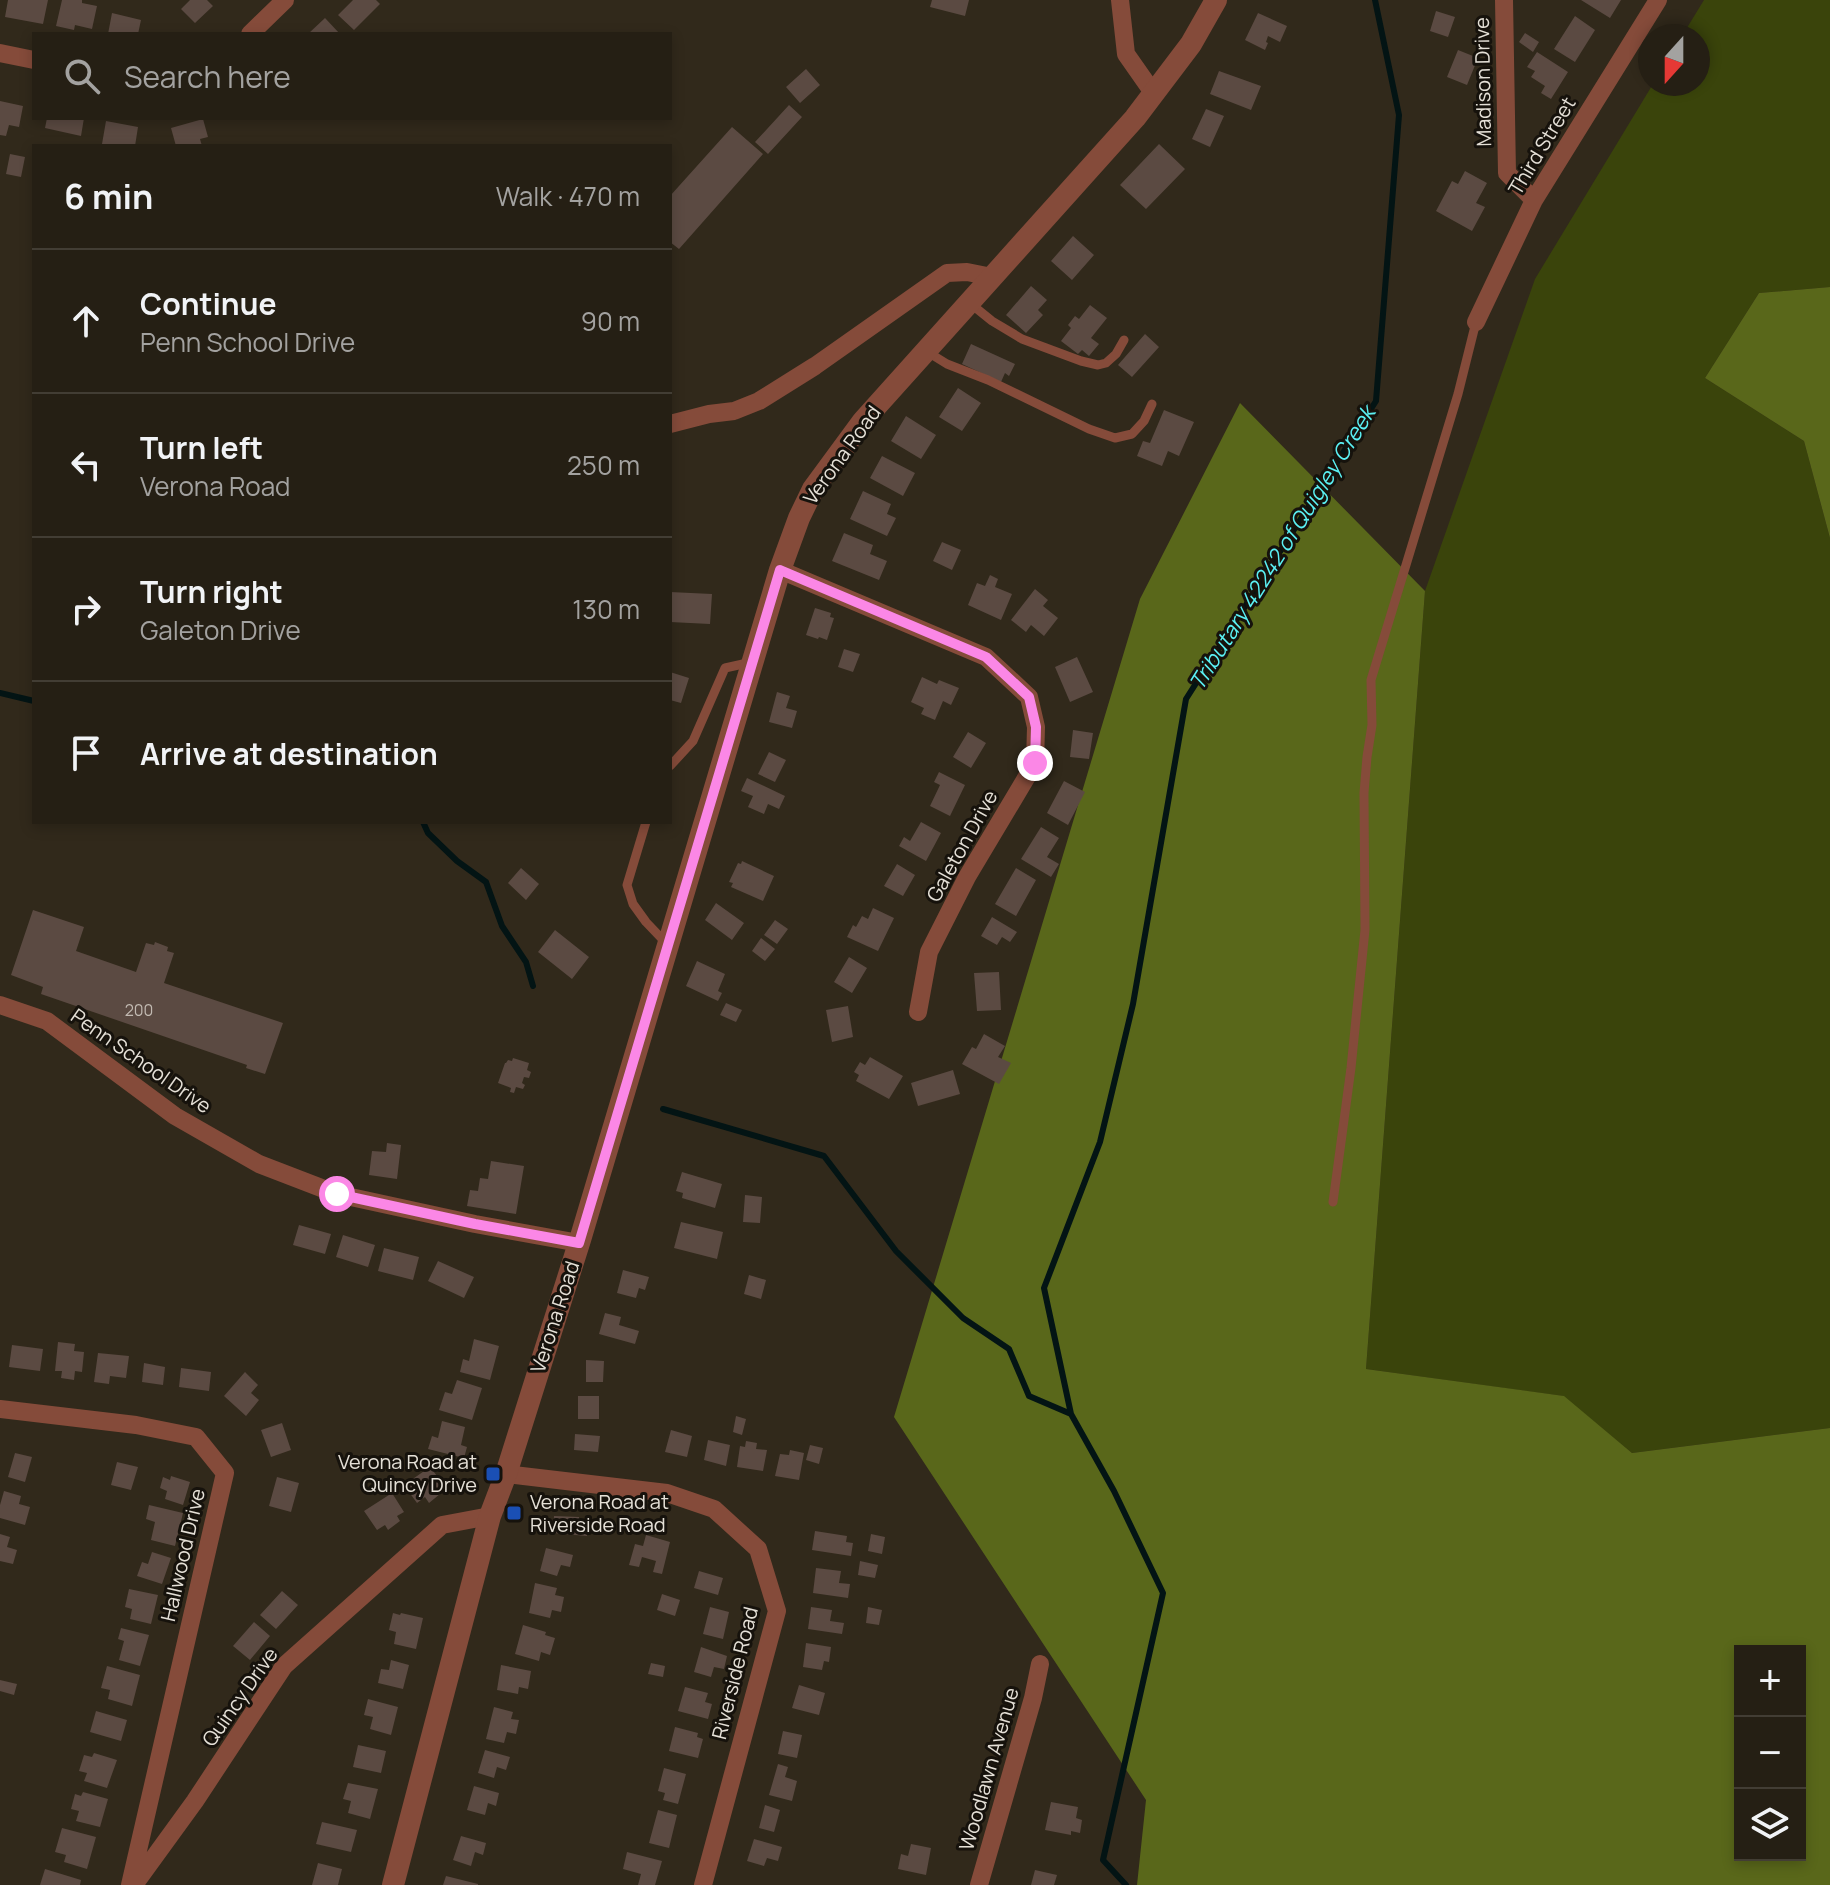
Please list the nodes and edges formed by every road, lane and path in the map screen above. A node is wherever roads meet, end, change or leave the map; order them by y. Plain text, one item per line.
1 (285, 0) edge
2 (1120, 0) edge
3 (1216, 0) edge
4 (1514, 0) edge
5 (1658, 0) edge
6 (1504, 8) edge
7 (252, 32) edge
8 (0, 53) edge
9 (32, 60) edge
10 (1154, 94) junction
11 (1534, 200) junction
12 (992, 277) junction
13 (969, 302) junction
14 (1476, 322) joint
15 (1124, 340) dead end
16 (926, 351) junction
17 (1152, 404) dead end
18 (672, 423) edge
19 (780, 570) junction
20 (752, 662) junction
21 (672, 764) edge
22 (645, 824) edge
23 (668, 945) junction
24 (0, 1005) edge
25 (918, 1012) dead end
26 (1333, 1202) dead end
27 (579, 1243) junction
28 (0, 1409) edge
29 (506, 1474) junction
30 (490, 1516) junction
31 (1040, 1664) dead end
32 (132, 1885) edge
33 (393, 1885) edge
34 (703, 1885) edge
35 (979, 1885) edge

1 - 7 street
2 - 10 street
3 - 10 street, Verona Road
4 - 6 street
5 - 11 street, Third Street
6 - 11 street, Madison Drive
8 - 9 street
10 - 12 street, Verona Road
11 - 14 street, Third Street
12 - 13 street, Verona Road
12 - 18 street
13 - 15 lane
13 - 16 street, Verona Road
14 - 26 lane
16 - 17 lane
16 - 19 street, Verona Road
19 - 20 street, Verona Road
19 - 25 street, Galeton Drive
20 - 21 lane
20 - 23 street, Verona Road
22 - 23 lane
23 - 27 street, Verona Road
24 - 27 street, Penn School Drive
27 - 29 street, Verona Road
28 - 32 street, Hallwood Drive
29 - 30 street, Verona Road
29 - 34 street, Riverside Road
30 - 32 street, Quincy Drive
30 - 33 street, Verona Road
31 - 35 street, Woodlawn Avenue

